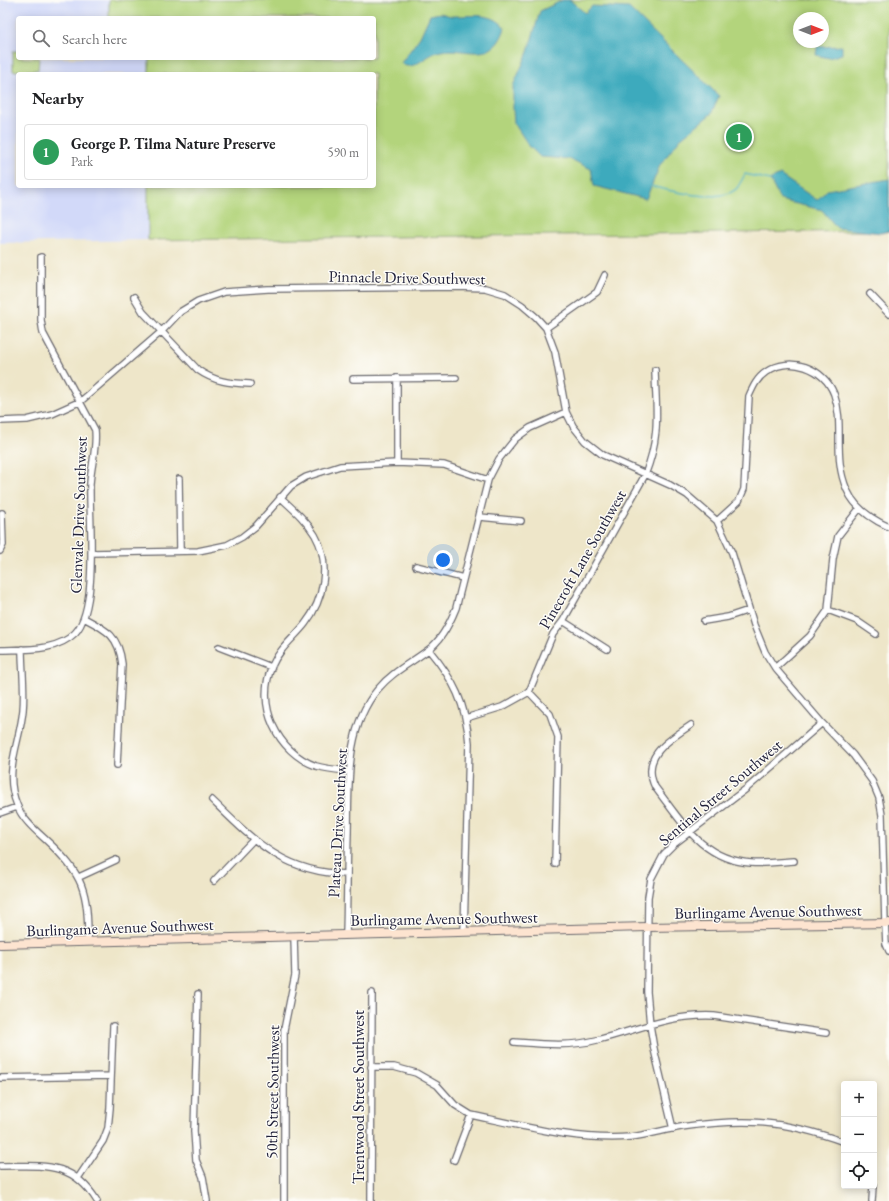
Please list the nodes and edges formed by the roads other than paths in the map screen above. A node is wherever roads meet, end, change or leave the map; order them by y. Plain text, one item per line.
1 (41, 257) dead end
2 (605, 276) dead end
3 (870, 294) dead end
4 (134, 296) dead end
5 (889, 314) edge
6 (546, 328) junction
7 (162, 332) junction
8 (655, 370) dead end
9 (397, 378) junction
10 (456, 378) dead end
11 (353, 379) dead end
12 (250, 384) dead end
13 (81, 401) junction
14 (566, 412) junction
15 (0, 421) edge
16 (397, 463) junction
17 (645, 475) junction
18 (179, 478) dead end
19 (488, 480) junction
20 (280, 497) junction
21 (859, 509) junction
22 (2, 513) dead end
23 (480, 517) junction
24 (521, 521) dead end
25 (717, 521) junction
26 (889, 527) edge
27 (180, 550) junction
28 (0, 551) edge
29 (91, 553) junction
30 (416, 566) dead end
31 (463, 578) junction
32 (749, 610) junction
33 (828, 610) junction
34 (84, 618) junction
35 (563, 621) junction
36 (704, 621) dead end
37 (876, 634) dead end
38 (219, 647) dead end
39 (22, 649) junction
40 (607, 649) dead end
41 (0, 650) edge
42 (429, 650) junction
43 (271, 667) junction
44 (775, 668) junction
45 (529, 692) junction
46 (466, 718) junction
47 (822, 723) junction
48 (691, 725) dead end
49 (117, 765) dead end
50 (349, 771) junction
51 (212, 800) dead end
52 (17, 807) junction
53 (0, 814) edge
54 (690, 832) junction
55 (254, 839) junction
56 (116, 860) dead end
57 (886, 861) edge
58 (794, 862) dead end
59 (555, 864) dead end
60 (347, 874) junction
61 (79, 877) junction
62 (214, 881) dead end
63 (887, 923) edge
64 (647, 927) junction
65 (464, 932) junction
66 (346, 935) junction
67 (294, 936) junction
68 (88, 942) junction
69 (0, 944) edge
70 (889, 951) edge
71 (198, 994) dead end
72 (372, 994) dead end
73 (650, 1025) junction
74 (113, 1026) dead end
75 (826, 1033) dead end
76 (514, 1042) dead end
77 (372, 1066) junction
78 (111, 1076) junction
79 (0, 1078) edge
80 (471, 1115) junction
81 (673, 1128) junction
82 (841, 1141) edge
83 (454, 1160) dead end
84 (0, 1166) edge
85 (78, 1178) junction
86 (873, 1189) edge
87 (97, 1201) edge
88 (207, 1201) edge
89 (284, 1201) edge
90 (370, 1201) edge
91 (872, 1201) edge

1 - 13 street, Glenvale Drive Southwest
2 - 6 street
3 - 5 street
4 - 7 street
6 - 7 street, Pinnacle Drive Southwest
6 - 14 street, Pinnacle Drive Southwest
7 - 12 street
7 - 13 street, Pinnacle Drive Southwest
8 - 17 street, Pinecroft Lane Southwest
9 - 10 street
9 - 11 street
9 - 16 street
13 - 15 street, Pinnacle Drive Southwest
13 - 29 street, Glenvale Drive Southwest
14 - 17 street, Pinnacle Drive Southwest
14 - 19 street, Plateau Drive Southwest
16 - 19 street
16 - 20 street
17 - 25 street, Pinnacle Drive Southwest
17 - 35 street, Pinecroft Lane Southwest
18 - 27 street
19 - 23 street, Plateau Drive Southwest
20 - 27 street
20 - 43 street
21 - 25 street
21 - 26 street
21 - 33 street
22 - 28 street
23 - 24 street
23 - 31 street, Plateau Drive Southwest
25 - 32 street, Pinnacle Drive Southwest
27 - 29 street
29 - 34 street, Glenvale Drive Southwest
30 - 31 street
31 - 42 street, Plateau Drive Southwest
32 - 36 street
32 - 44 street, Pinnacle Drive Southwest
33 - 37 street
33 - 44 street
34 - 39 street, Glenvale Drive Southwest
34 - 49 street
35 - 40 street
35 - 45 street, Pinecroft Lane Southwest
38 - 43 street
39 - 41 street, Glenvale Drive Southwest
39 - 52 street
42 - 46 street
42 - 50 street, Plateau Drive Southwest
43 - 50 street
44 - 47 street, Pinnacle Drive Southwest
45 - 46 street
45 - 59 street
46 - 65 street
47 - 54 street, Sentinal Street Southwest
47 - 57 street, Pinnacle Drive Southwest
48 - 54 street
50 - 60 street, Plateau Drive Southwest
51 - 55 street
52 - 53 street
52 - 61 street
54 - 58 street
54 - 64 street, Sentinal Street Southwest
55 - 60 street
55 - 62 street
56 - 61 street
57 - 63 street, Pinnacle Drive Southwest
60 - 66 street, Plateau Drive Southwest
61 - 68 street
63 - 64 street, Burlingame Avenue Southwest
63 - 70 street, Pinnacle Drive Southwest
64 - 65 street, Burlingame Avenue Southwest
64 - 73 street, Sentinal Street Southwest
65 - 66 street, Burlingame Avenue Southwest
66 - 67 street, Burlingame Avenue Southwest
67 - 68 street, Burlingame Avenue Southwest
67 - 89 street, 50th Street Southwest
68 - 69 street, Burlingame Avenue Southwest
71 - 88 street
72 - 77 street, Trentwood Street Southwest
73 - 75 street
73 - 76 street
73 - 81 street, Sentinal Street Southwest
74 - 78 street
77 - 80 street
77 - 90 street, Trentwood Street Southwest
78 - 79 street
78 - 85 street
80 - 81 street
80 - 83 street
81 - 82 street
84 - 85 street
85 - 87 street
86 - 91 street

